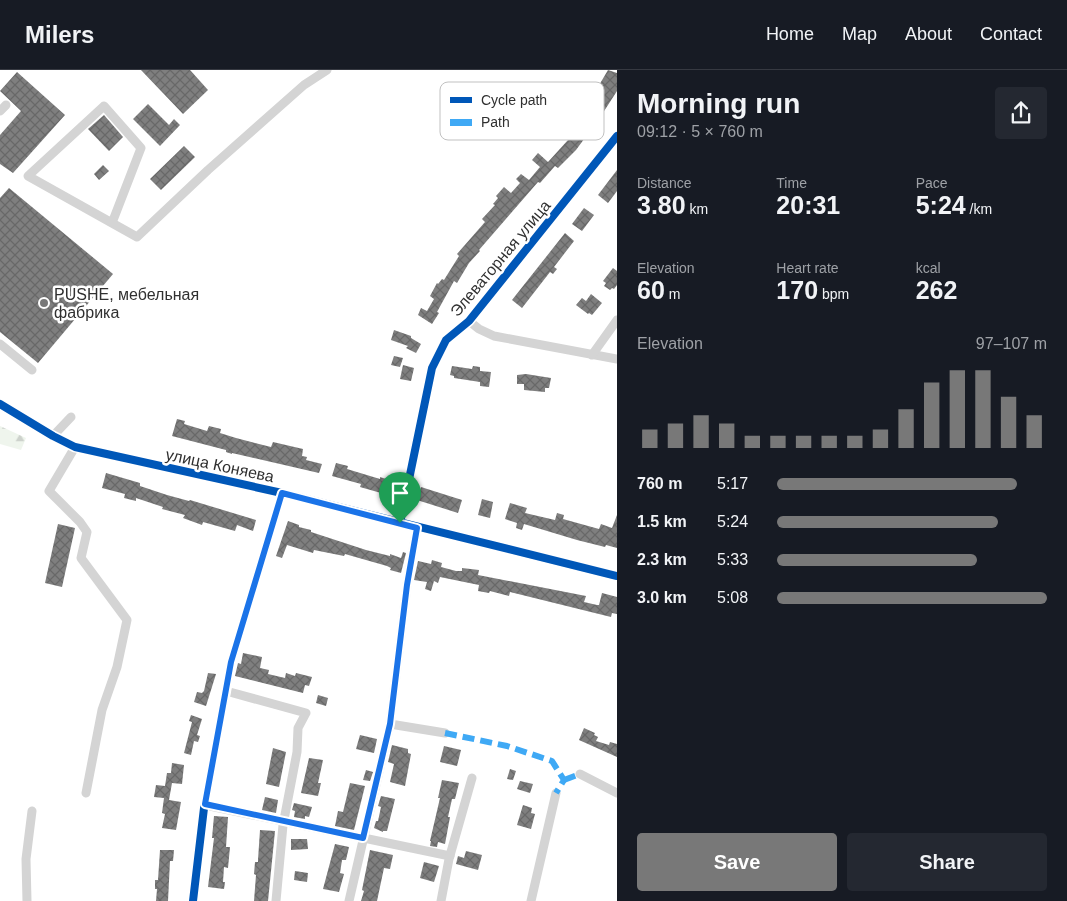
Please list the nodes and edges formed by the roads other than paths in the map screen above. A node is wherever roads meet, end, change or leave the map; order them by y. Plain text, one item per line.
1 (327, 70) edge
2 (617, 136) edge
3 (112, 223) junction
4 (617, 320) edge
5 (469, 321) junction
6 (0, 344) edge
7 (592, 355) junction
8 (617, 359) edge
9 (32, 370) dead end
10 (0, 404) edge
11 (71, 417) dead end
12 (54, 436) junction
13 (75, 447) junction
14 (282, 493) junction
15 (400, 523) junction
16 (417, 528) junction
17 (617, 576) edge
18 (226, 691) junction
19 (390, 724) junction
20 (445, 734) dead end
21 (580, 774) dead end
22 (472, 778) dead end
23 (86, 793) dead end
24 (556, 793) dead end
25 (617, 793) edge
26 (205, 804) junction
27 (32, 811) dead end
28 (284, 821) junction
29 (363, 838) junction
30 (450, 856) junction
31 (27, 901) edge
32 (193, 901) edge
33 (276, 901) edge
34 (349, 901) edge
35 (441, 901) edge
36 (531, 901) edge

1 - 3 street
2 - 5 street, Элеваторная улица
3 - 3 street
4 - 7 street
5 - 7 street, Элеваторная улица
5 - 15 street, Элеваторная улица
6 - 9 street
7 - 8 street, Элеваторная улица
10 - 12 street, улица Коняева
11 - 12 street
12 - 13 street, улица Коняева
13 - 14 street, улица Коняева
13 - 23 street
14 - 15 street, улица Коняева
14 - 18 street
15 - 16 street, улица Коняева
16 - 17 street, улица Коняева
16 - 19 street
18 - 26 street
18 - 28 street
19 - 20 street
19 - 29 street
21 - 25 street
22 - 30 street
24 - 36 street
26 - 28 street
26 - 32 street
27 - 31 street
28 - 29 street
28 - 33 street
29 - 30 street
29 - 34 street
30 - 35 street

